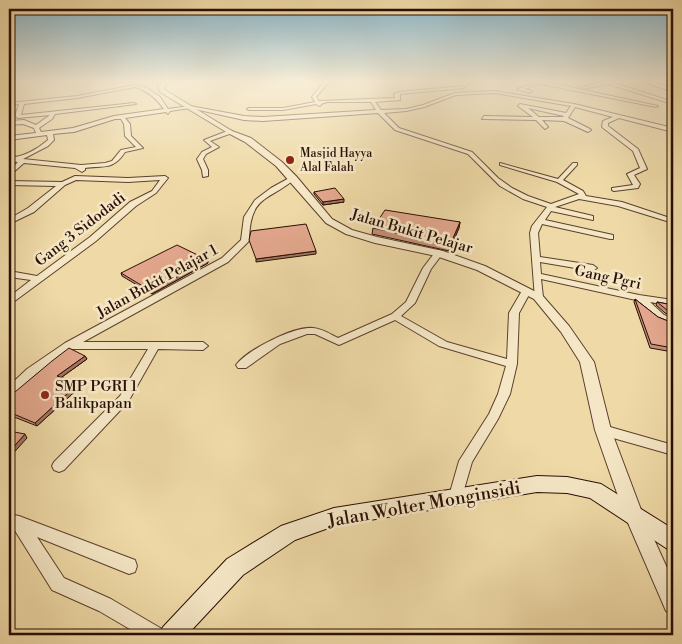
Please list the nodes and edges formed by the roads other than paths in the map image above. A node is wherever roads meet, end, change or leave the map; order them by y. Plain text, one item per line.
1 (19, 112) edge
2 (54, 112) edge
3 (85, 112) edge
4 (168, 112) edge
5 (198, 112) edge
6 (217, 112) edge
7 (323, 112) edge
8 (380, 112) joint
9 (530, 112) edge
10 (547, 112) edge
11 (569, 112) edge
12 (603, 112) edge
13 (139, 114) joint
14 (52, 116) junction
15 (326, 116) junction
16 (619, 116) junction
17 (122, 117) junction
18 (566, 117) junction
19 (484, 118) dead end
20 (539, 119) junction
21 (9, 123) edge
22 (36, 126) junction
23 (546, 127) dead end
24 (588, 130) dead end
25 (673, 130) edge
26 (230, 132) junction
27 (40, 134) junction
28 (50, 134) junction
29 (9, 138) edge
30 (9, 159) edge
31 (20, 160) junction
32 (502, 164) dead end
33 (574, 164) dead end
34 (110, 165) junction
35 (81, 167) junction
36 (9, 174) edge
37 (205, 176) dead end
38 (75, 178) junction
39 (293, 178) junction
40 (89, 179) junction
41 (559, 181) junction
42 (9, 183) edge
43 (63, 184) junction
44 (614, 189) dead end
45 (579, 197) junction
46 (551, 207) junction
47 (673, 214) edge
48 (590, 218) dead end
49 (669, 220) edge
50 (540, 221) junction
51 (9, 222) edge
52 (610, 237) dead end
53 (439, 253) junction
54 (536, 259) junction
55 (593, 268) dead end
56 (9, 274) edge
57 (538, 276) junction
58 (38, 278) junction
59 (526, 291) junction
60 (538, 297) junction
61 (639, 298) junction
62 (9, 301) edge
63 (673, 303) edge
64 (395, 316) junction
65 (673, 322) edge
66 (69, 345) junction
67 (155, 346) junction
68 (203, 346) dead end
69 (512, 364) junction
70 (242, 365) dead end
71 (9, 392) edge
72 (603, 430) junction
73 (673, 450) edge
74 (59, 466) dead end
75 (456, 496) junction
76 (634, 516) junction
77 (14, 522) edge
78 (673, 542) edge
79 (129, 566) dead end
80 (673, 604) edge
81 (156, 635) edge
82 (171, 635) edge

1 - 14 street
2 - 14 street
3 - 14 street
4 - 13 street
5 - 26 street, Jalan Bukit Pelajar
6 - 15 street
7 - 15 street
8 - 15 street
8 - 46 street
9 - 20 street
10 - 18 street
11 - 18 street
12 - 16 street
13 - 17 street
14 - 22 street
16 - 25 street
16 - 44 street
17 - 28 street
17 - 34 street
18 - 20 street
18 - 24 street
19 - 20 street
20 - 23 street
21 - 22 street
22 - 27 street
26 - 37 street
26 - 39 street, Jalan Bukit Pelajar
27 - 28 street
27 - 29 street
28 - 31 street
30 - 31 street
31 - 35 street
31 - 36 street
32 - 41 street
33 - 41 street
34 - 35 street
34 - 40 street
35 - 38 street
38 - 40 street
38 - 43 street
39 - 53 street, Jalan Bukit Pelajar
39 - 66 street, Jalan Bukit Pelajar 1
40 - 58 street, Gang 3 Sidodadi
41 - 45 street
42 - 43 street
43 - 51 street
45 - 46 street
45 - 49 street
46 - 48 street
46 - 50 street
47 - 49 street
50 - 52 street
50 - 54 street
53 - 59 street, Jalan Bukit Pelajar
53 - 64 street
54 - 55 street
54 - 57 street
56 - 58 street
57 - 60 street
57 - 61 street, Gang Pgri
58 - 62 street, Gang 3 Sidodadi
59 - 60 street, Jalan Bukit Pelajar
59 - 69 street
60 - 72 street, Jalan Bukit Pelajar
61 - 63 street, Gang Pgri
61 - 65 street
64 - 69 street
64 - 70 street
66 - 67 street
66 - 71 street, Jalan Bukit Pelajar 1
67 - 68 street
67 - 74 street
69 - 75 street
72 - 73 street
72 - 76 street, Jalan Bukit Pelajar
75 - 76 main road, Jalan Wolter Monginsidi
75 - 82 main road, Jalan Wolter Monginsidi
76 - 78 main road, Jalan Wolter Monginsidi
76 - 80 street, Jalan Bukit Pelajar
77 - 79 street
77 - 81 street

